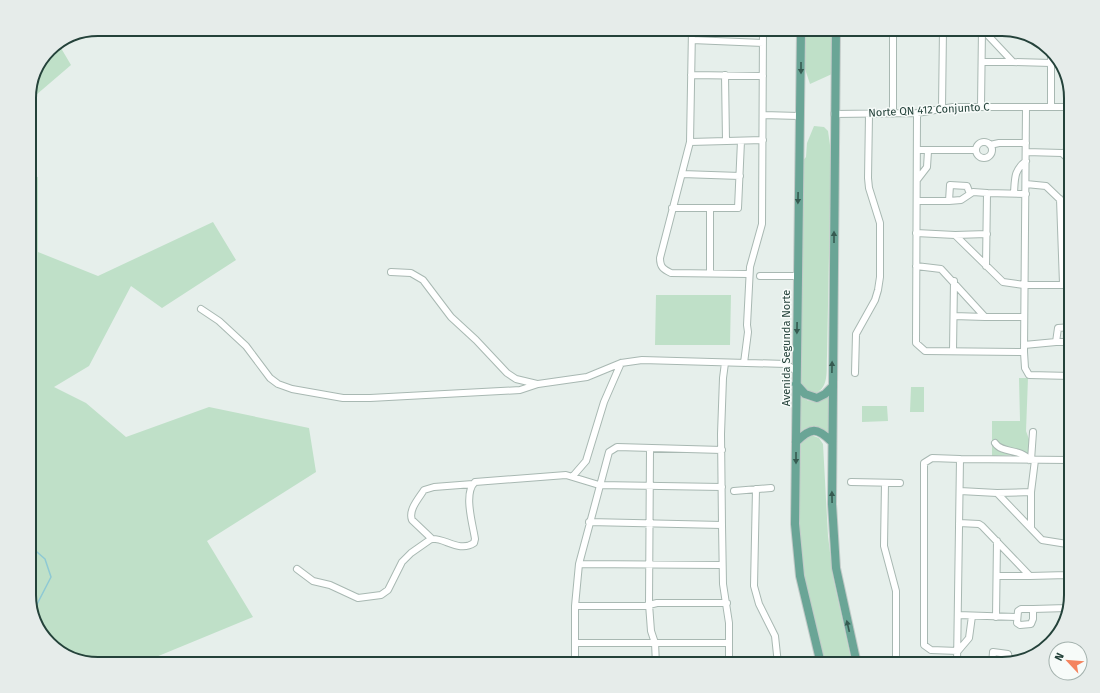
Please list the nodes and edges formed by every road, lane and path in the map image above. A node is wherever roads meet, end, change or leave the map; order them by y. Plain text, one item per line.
1 (692, 36) edge
2 (763, 36) edge
3 (801, 36) edge
4 (836, 36) edge
5 (893, 36) edge
6 (943, 36) edge
7 (982, 36) edge
8 (989, 36) edge
9 (692, 40) junction
10 (763, 43) junction
11 (982, 62) junction
12 (1013, 62) junction
13 (1051, 62) joint
14 (691, 75) junction
15 (725, 75) junction
16 (763, 76) junction
17 (981, 106) junction
18 (1051, 106) junction
19 (1026, 107) junction
20 (1064, 107) edge
21 (942, 108) junction
22 (916, 113) junction
23 (834, 114) junction
24 (868, 114) junction
25 (894, 114) junction
26 (763, 115) junction
27 (799, 116) junction
28 (763, 140) junction
29 (726, 141) junction
30 (741, 141) junction
31 (690, 142) junction
32 (1026, 143) junction
33 (990, 144) junction
34 (917, 150) junction
35 (975, 150) junction
36 (928, 151) junction
37 (1026, 152) junction
38 (1062, 153) edge
39 (1026, 161) junction
40 (682, 174) junction
41 (740, 176) junction
42 (917, 180) junction
43 (1026, 184) junction
44 (987, 193) junction
45 (1014, 193) junction
46 (970, 194) junction
47 (1026, 194) junction
48 (1060, 199) junction
49 (916, 201) junction
50 (949, 201) junction
51 (1064, 203) edge
52 (672, 208) junction
53 (710, 209) junction
54 (916, 233) junction
55 (987, 234) junction
56 (1062, 234) joint
57 (955, 235) junction
58 (916, 266) junction
59 (986, 266) junction
60 (391, 272) dead end
61 (710, 273) junction
62 (749, 274) junction
63 (760, 276) dead end
64 (797, 276) junction
65 (954, 281) junction
66 (1062, 284) joint
67 (1024, 285) junction
68 (201, 309) dead end
69 (954, 316) junction
70 (985, 317) junction
71 (1024, 317) junction
72 (1064, 328) edge
73 (1056, 342) junction
74 (1064, 342) edge
75 (1024, 345) junction
76 (953, 351) junction
77 (1024, 352) junction
78 (796, 357) junction
79 (620, 363) junction
80 (725, 363) junction
81 (744, 363) junction
82 (786, 364) junction
83 (796, 371) junction
84 (855, 373) dead end
85 (1064, 376) edge
86 (538, 384) junction
87 (796, 384) junction
88 (832, 387) junction
89 (1033, 432) dead end
90 (796, 442) junction
91 (832, 442) junction
92 (995, 443) dead end
93 (650, 449) junction
94 (722, 450) junction
95 (960, 459) junction
96 (1032, 460) junction
97 (1064, 460) edge
98 (573, 476) junction
99 (851, 482) dead end
100 (884, 483) junction
101 (900, 483) dead end
102 (473, 484) junction
103 (599, 485) junction
104 (649, 486) junction
105 (722, 487) junction
106 (771, 488) dead end
107 (756, 489) junction
108 (734, 491) dead end
109 (960, 491) junction
110 (1031, 492) junction
111 (997, 493) junction
112 (589, 522) junction
113 (648, 523) junction
114 (722, 524) junction
115 (959, 524) junction
116 (1031, 527) junction
117 (432, 538) junction
118 (997, 541) junction
119 (1064, 544) edge
120 (579, 564) junction
121 (648, 565) junction
122 (722, 565) junction
123 (297, 569) dead end
124 (1064, 575) edge
125 (997, 576) junction
126 (1030, 576) junction
127 (727, 603) junction
128 (649, 604) junction
129 (575, 606) junction
130 (1062, 608) edge
131 (1033, 609) junction
132 (958, 615) junction
133 (972, 616) junction
134 (996, 617) junction
135 (1016, 617) junction
136 (575, 643) junction
137 (729, 643) junction
138 (655, 644) junction
139 (958, 651) junction
140 (1009, 656) edge
141 (575, 657) edge
142 (656, 657) edge
143 (729, 657) edge
144 (777, 657) edge
145 (819, 657) edge
146 (855, 657) edge
147 (896, 657) edge
148 (958, 657) edge
149 (993, 657) edge

1 - 9 street
2 - 10 street
3 -> 27 main road, Avenida Segunda Norte
4 - 23 main road
5 - 25 street
6 - 21 street
7 - 11 street
8 - 12 street
9 - 10 street
9 - 14 street
10 - 16 street
11 - 12 street
11 - 17 street
12 - 13 street
13 - 18 street
14 - 15 street
14 - 31 street
15 - 16 street
15 - 29 street
16 - 26 street
17 - 19 street, Norte QN 412 Conjunto C
17 - 21 street, Norte QN 412 Conjunto C
18 - 19 street, Norte QN 412 Conjunto C
18 - 20 street, Norte QN 412 Conjunto C
19 - 32 street
21 - 22 street, Norte QN 412 Conjunto C
22 - 25 street, Norte QN 412 Conjunto C
22 - 34 street
23 - 24 street, Norte QN 412 Conjunto C
88 -> 23 main road
24 - 25 street, Norte QN 412 Conjunto C
24 - 84 street
26 - 27 street
26 - 28 street
27 -> 64 main road, Avenida Segunda Norte
28 - 30 street
28 - 62 street
29 - 30 street
29 - 31 street
30 - 41 street
31 - 40 street
32 - 33 street
32 - 37 street
33 - 35 street
33 - 35 street
34 - 36 street
34 - 42 street
35 - 36 street
36 - 42 street
37 - 38 street
37 - 39 street
39 - 43 street
39 - 45 street
40 - 41 street
40 - 52 street
41 - 53 street
42 - 49 street
43 - 47 street
43 - 48 street
44 - 45 street
44 - 46 street
44 - 55 street
45 - 47 street
46 - 50 street
46 - 50 street
47 - 67 street
48 - 51 street
48 - 56 street
49 - 50 street
49 - 54 street
52 - 53 street
52 - 61 street
53 - 61 street
54 - 57 street
54 - 58 street
55 - 57 street
55 - 59 street
56 - 66 street
57 - 59 street
58 - 65 street
58 - 76 street
59 - 67 street
60 - 86 street
61 - 62 street
62 - 81 street
63 - 64 street
64 -> 78 main road, Avenida Segunda Norte
65 - 69 street
65 - 70 street
66 - 67 street
67 - 71 street
68 - 86 street
69 - 70 street
69 - 76 street
70 - 71 street
71 - 75 street
72 - 73 street
73 - 74 street
73 - 75 street
75 - 77 street
76 - 77 street
77 - 85 street
78 - 82 street
78 - 83 main road, Avenida Segunda Norte
79 - 80 street
79 - 86 street
79 - 98 street
80 - 81 street
80 - 94 street
81 - 82 street
82 - 83 street
83 - 87 main road, Avenida Segunda Norte
87 - 88 main road
87 - 90 main road, Avenida Segunda Norte
88 - 91 main road
89 - 96 street
90 - 91 main road
90 -> 145 main road, Avenida Segunda Norte
146 -> 91 main road
92 - 96 street
93 - 94 street
93 - 103 street
93 - 104 street
94 - 105 street
95 - 96 street
95 - 109 street
95 - 139 street
96 - 97 street
96 - 110 street
98 - 102 street
98 - 103 street
99 - 100 street
100 - 101 street
100 - 147 street
102 - 117 street
102 - 117 street
103 - 104 street
103 - 112 street
104 - 105 street
104 - 113 street
105 - 114 street
106 - 107 street
107 - 108 street
107 - 144 street
109 - 111 street
109 - 115 street
110 - 111 street
110 - 116 street
111 - 116 street
112 - 113 street
112 - 120 street
113 - 114 street
113 - 121 street
114 - 122 street
115 - 118 street
115 - 132 street
116 - 119 street
117 - 123 street
118 - 125 street
118 - 126 street
120 - 121 street
120 - 129 street
121 - 122 street
121 - 128 street
122 - 127 street
124 - 126 street
125 - 126 street
125 - 134 street
127 - 128 street
127 - 137 street
128 - 129 street
128 - 138 street
129 - 136 street
130 - 131 street
131 - 135 street
131 - 135 street
132 - 133 street
132 - 139 street
133 - 134 street
133 - 139 street
134 - 135 street
136 - 138 street
136 - 141 street
137 - 138 street
137 - 143 street
138 - 142 street
139 - 148 street
140 - 149 street

